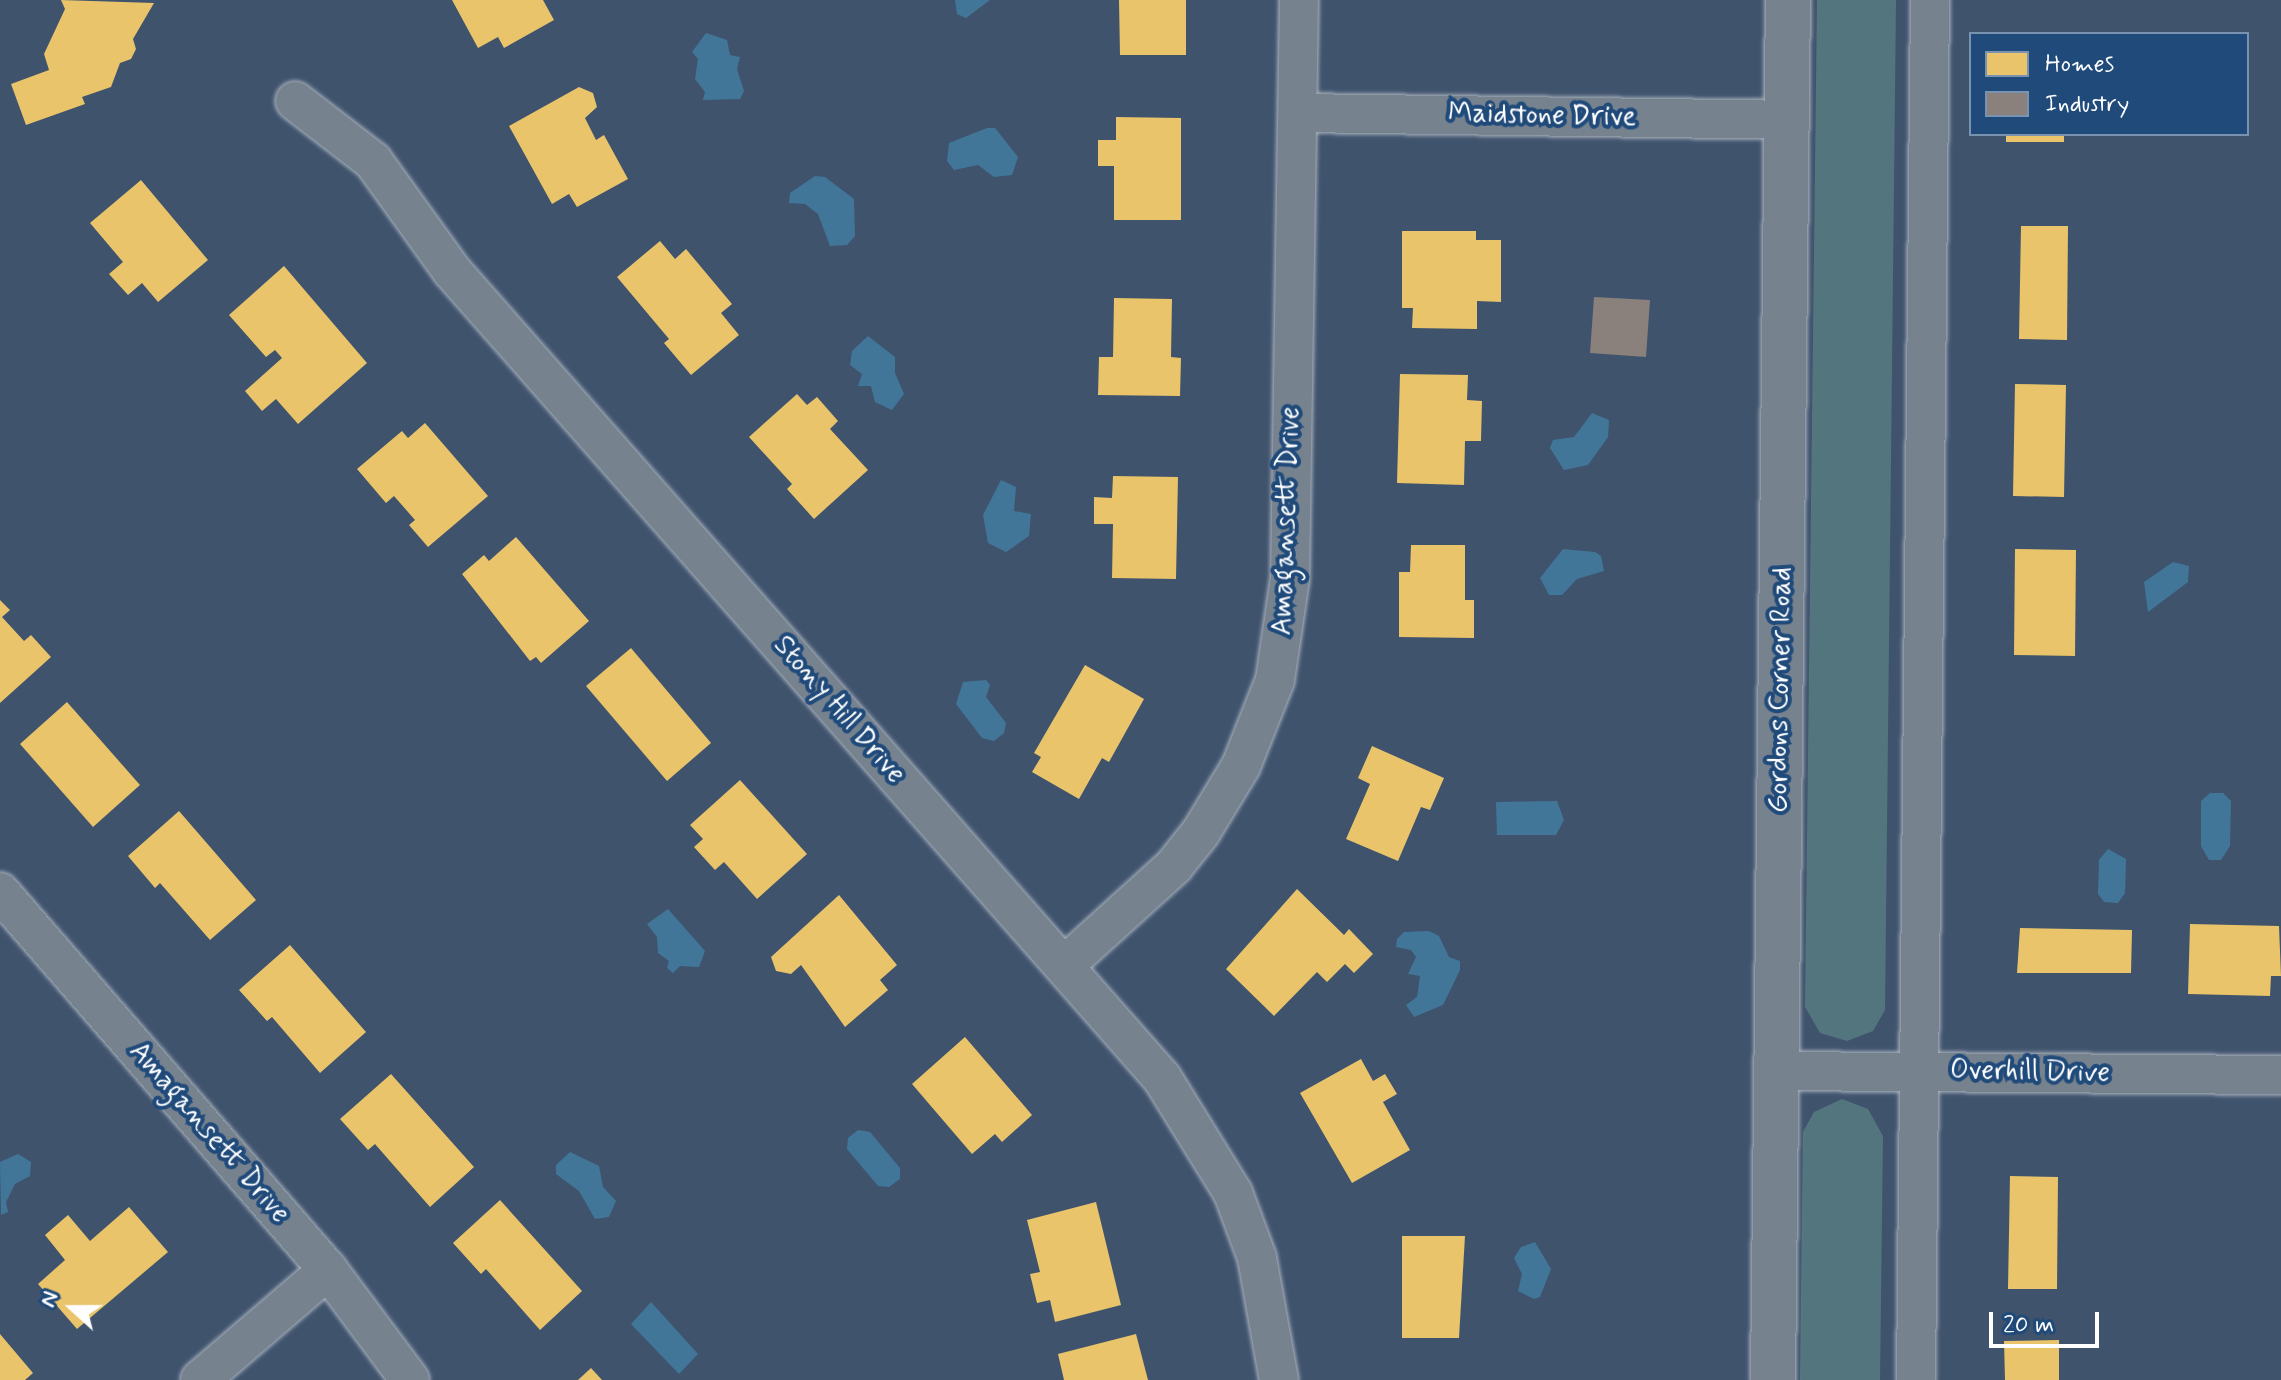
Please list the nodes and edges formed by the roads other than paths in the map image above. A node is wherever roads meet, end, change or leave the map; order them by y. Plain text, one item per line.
1 (1299, 0) edge
2 (1788, 0) edge
3 (1930, 0) edge
4 (295, 101) dead end
5 (1298, 113) junction
6 (1787, 120) junction
7 (0, 892) edge
8 (1065, 965) junction
9 (1778, 1071) junction
10 (1919, 1071) junction
11 (2281, 1075) edge
12 (328, 1270) junction
13 (200, 1380) edge
14 (410, 1380) edge
15 (1279, 1380) edge
16 (1773, 1380) edge
17 (1916, 1380) edge

1 - 5 street, Amagansett Drive
2 - 6 street, Gordons Corner Road
3 - 10 street
4 - 8 street, Stony Hill Drive
5 - 6 street, Maidstone Drive
5 - 8 street, Amagansett Drive
6 - 9 street, Gordons Corner Road
7 - 12 street, Amagansett Drive
8 - 15 street, Stony Hill Drive
9 - 10 street, Overhill Drive
9 - 16 street, Gordons Corner Road
10 - 11 street, Overhill Drive
10 - 17 street
12 - 13 street
12 - 14 street, Amagansett Drive

